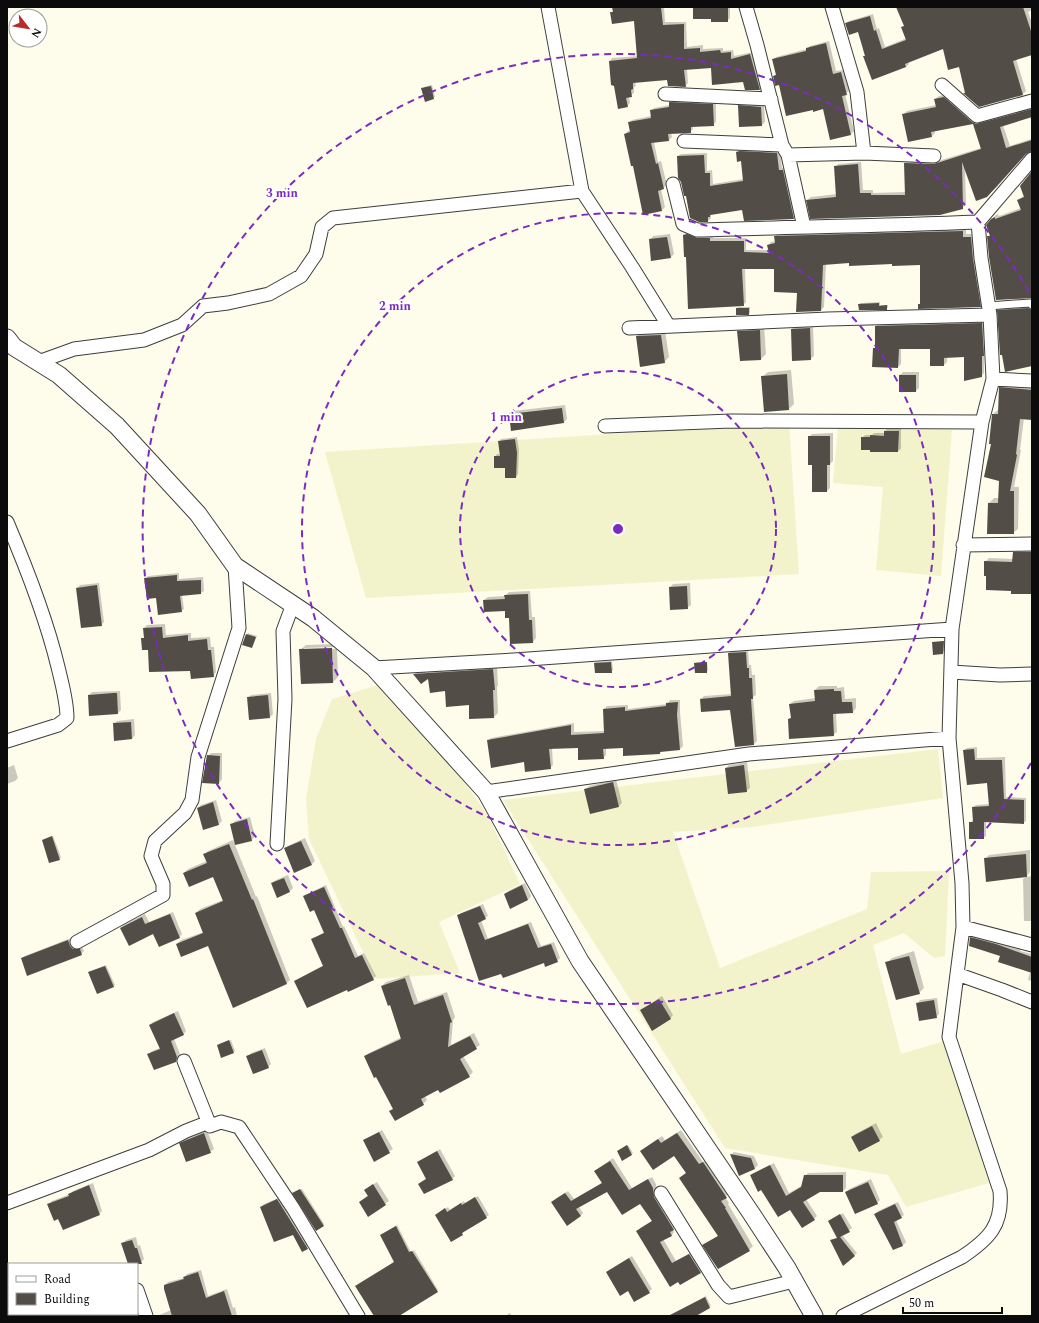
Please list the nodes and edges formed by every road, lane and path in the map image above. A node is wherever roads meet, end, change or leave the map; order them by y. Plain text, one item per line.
1 (548, 7) edge
2 (746, 7) edge
3 (832, 7) edge
4 (942, 85) dead end
5 (665, 94) dead end
6 (771, 99) junction
7 (1032, 101) edge
8 (684, 141) dead end
9 (785, 150) junction
10 (864, 153) junction
11 (934, 156) dead end
12 (1032, 159) edge
13 (673, 184) dead end
14 (582, 191) junction
15 (978, 222) junction
16 (804, 227) junction
17 (1032, 305) edge
18 (989, 311) junction
19 (668, 325) junction
20 (629, 328) dead end
21 (7, 338) edge
22 (38, 362) junction
23 (993, 379) junction
24 (1032, 381) edge
25 (982, 422) junction
26 (605, 426) dead end
27 (7, 522) edge
28 (1032, 544) edge
29 (964, 545) junction
30 (235, 566) junction
31 (293, 604) junction
32 (952, 629) junction
33 (374, 668) junction
34 (951, 672) junction
35 (1032, 674) edge
36 (949, 738) junction
37 (7, 741) edge
38 (486, 792) junction
39 (277, 844) dead end
40 (963, 928) junction
41 (77, 942) dead end
42 (1032, 945) edge
43 (956, 974) junction
44 (1032, 1002) edge
45 (184, 1061) dead end
46 (209, 1122) junction
47 (661, 1193) dead end
48 (7, 1203) edge
49 (794, 1281) junction
50 (138, 1293) edge
51 (146, 1316) edge
52 (358, 1316) edge
53 (814, 1316) edge
54 (843, 1316) edge

1 - 14 street
2 - 6 street
3 - 10 street
4 - 7 street
5 - 6 street
6 - 9 street
8 - 9 street
9 - 10 street
9 - 16 street
10 - 11 street
12 - 15 street
13 - 16 street
14 - 19 street
14 - 22 street
15 - 16 street
15 - 18 street
17 - 18 lane
18 - 19 street
18 - 23 street
19 - 20 street
21 - 22 street
22 - 30 street
23 - 24 street
23 - 25 street
25 - 26 street
25 - 29 street
27 - 37 street
28 - 29 street
29 - 32 street
30 - 31 street
30 - 41 street
31 - 33 street
31 - 39 street
32 - 33 street
32 - 34 street
33 - 38 street
34 - 35 street
34 - 36 street
36 - 38 street
36 - 40 street
38 - 49 street
40 - 42 street
40 - 43 street
43 - 44 street
43 - 54 street
45 - 46 street
46 - 48 street
46 - 52 street
47 - 49 street
49 - 53 street
50 - 51 street

